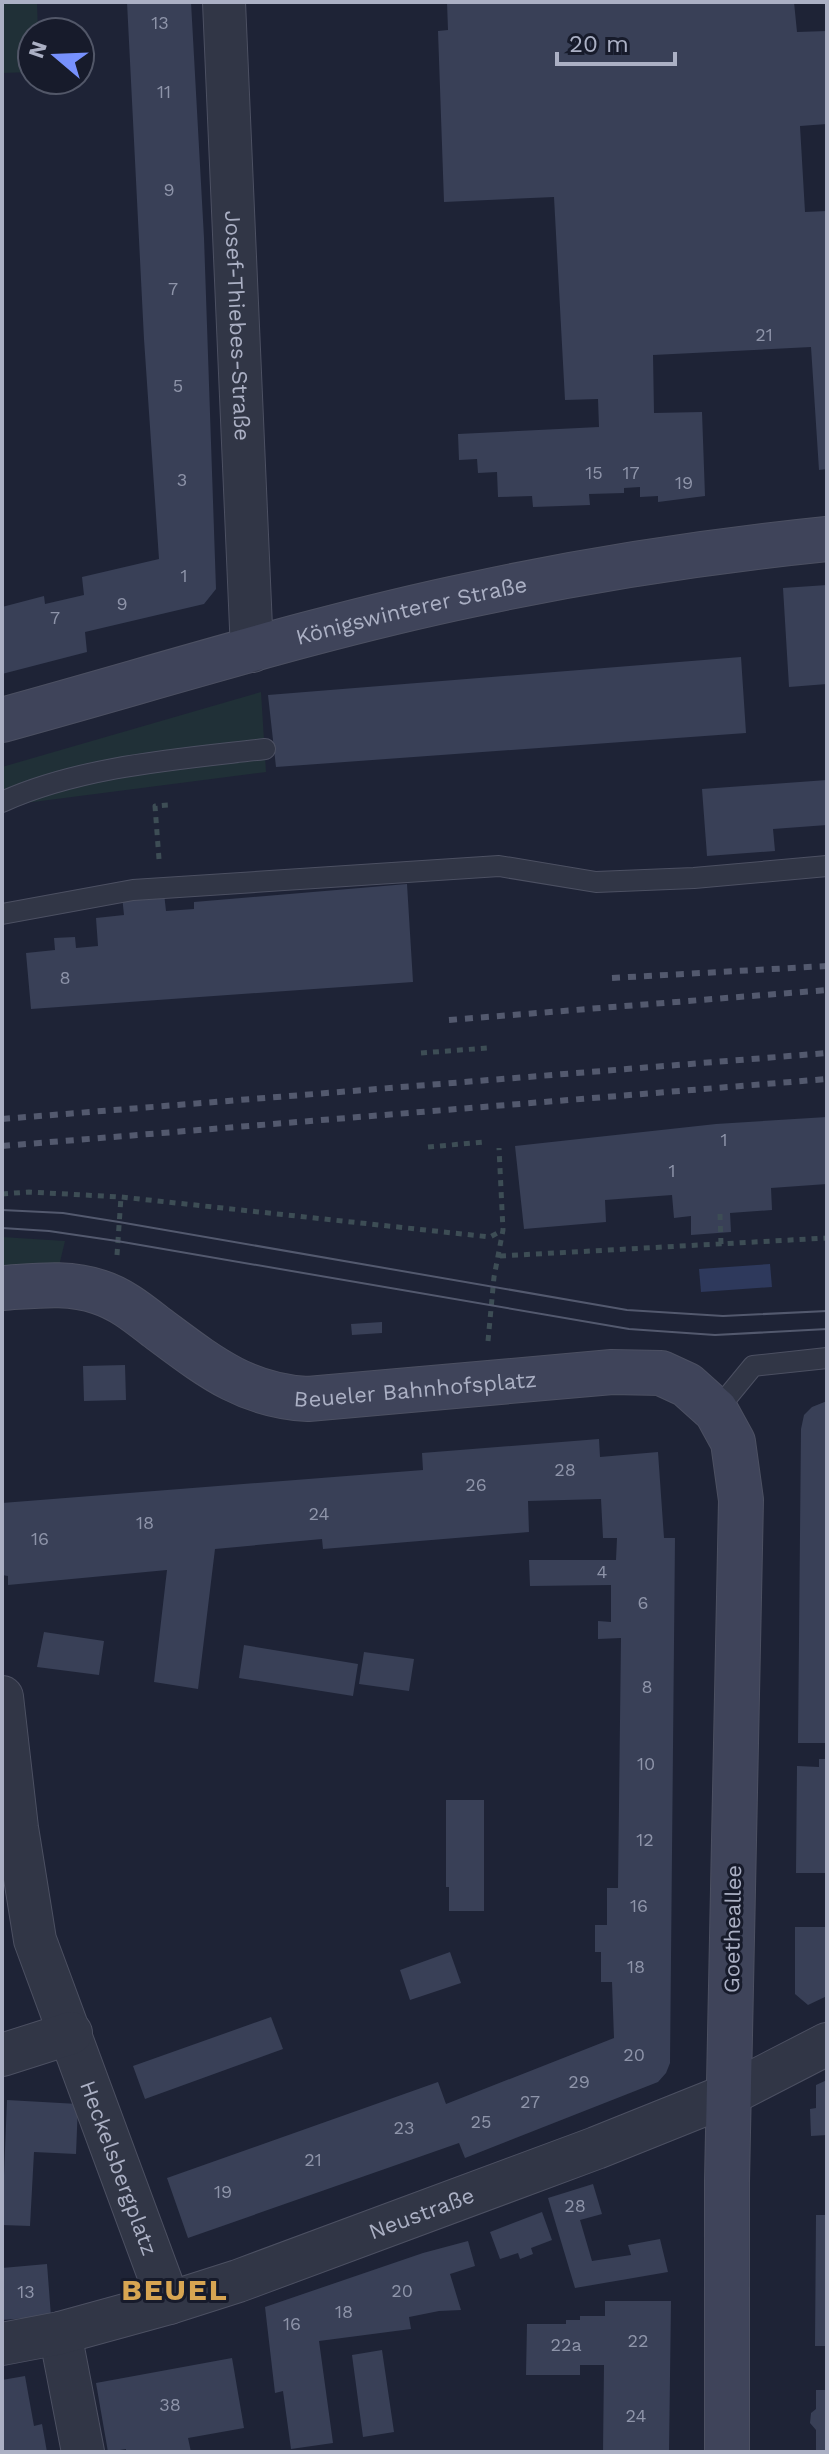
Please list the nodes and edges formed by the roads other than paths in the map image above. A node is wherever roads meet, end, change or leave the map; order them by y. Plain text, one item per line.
1 (224, 2) edge
2 (827, 539) edge
3 (252, 651) junction
4 (2, 720) edge
5 (265, 749) dead end
6 (2, 802) edge
7 (827, 866) edge
8 (2, 914) edge
9 (2, 1288) edge
10 (827, 1358) edge
11 (716, 1411) junction
12 (2, 1697) edge
13 (71, 2033) junction
14 (827, 2044) edge
15 (2, 2055) edge
16 (728, 2095) junction
17 (169, 2303) junction
18 (60, 2333) junction
19 (2, 2344) edge
20 (83, 2452) edge
21 (727, 2452) edge

1 - 3 street, Josef-Thiebes-Straße
2 - 3 street, Königswinterer Straße
3 - 4 street, Königswinterer Straße
5 - 6 lane
7 - 8 lane
9 - 11 street, Beueler Bahnhofsplatz
10 - 11 lane
11 - 16 street, Goetheallee
12 - 13 street, Heckelsbergplatz
13 - 15 street
13 - 17 street, Heckelsbergplatz
14 - 16 street, Neustraße
16 - 17 street, Neustraße
16 - 21 street, Goetheallee
17 - 18 street, Neustraße
18 - 19 street, Neustraße
18 - 20 street

